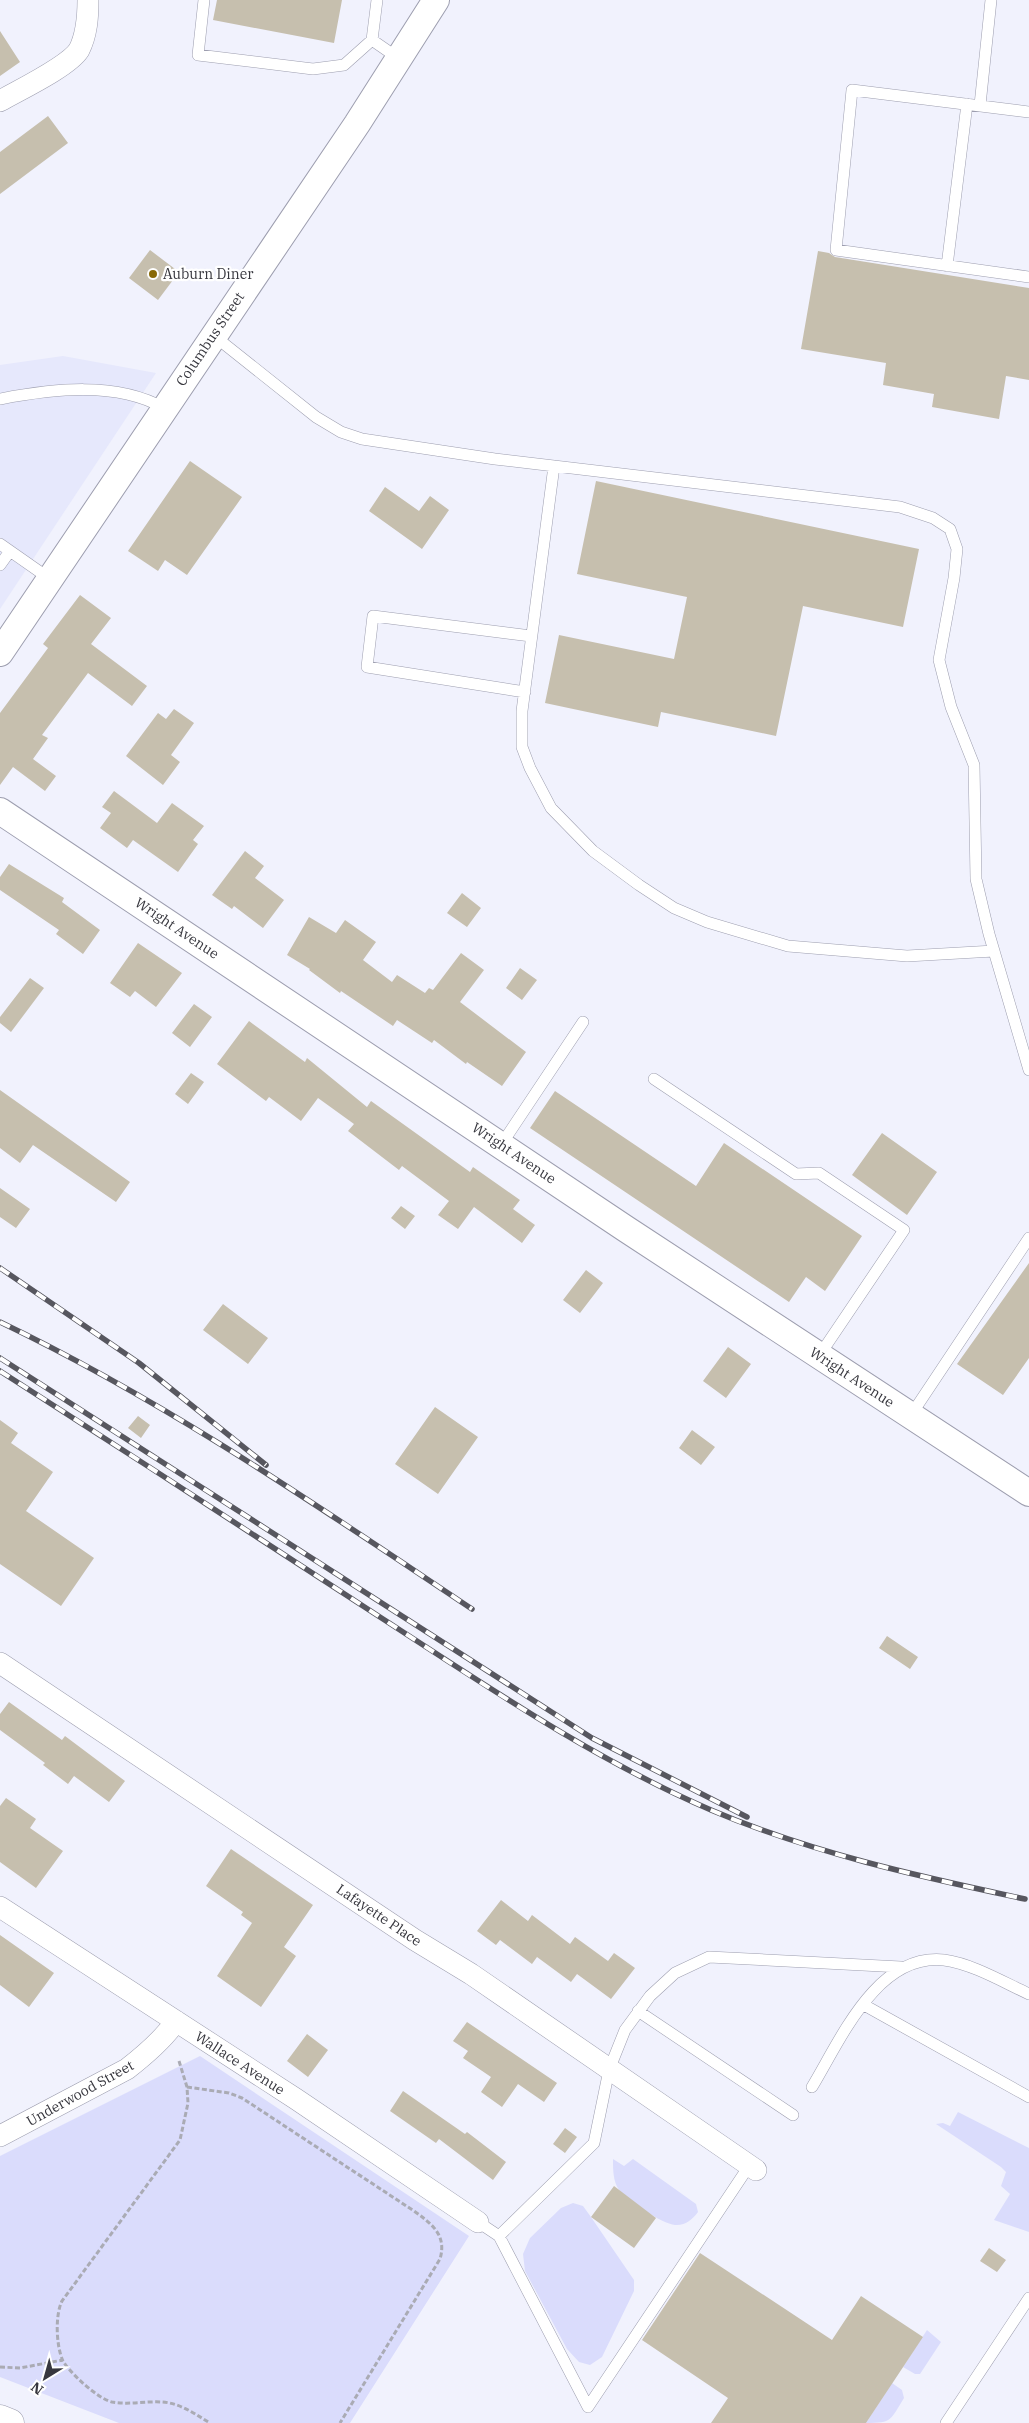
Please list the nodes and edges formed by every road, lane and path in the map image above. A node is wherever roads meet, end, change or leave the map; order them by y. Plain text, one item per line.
1 (88, 0) edge
2 (204, 0) edge
3 (377, 0) edge
4 (436, 0) edge
5 (991, 0) edge
6 (372, 40) junction
7 (398, 58) junction
8 (0, 101) edge
9 (967, 104) junction
10 (980, 105) junction
11 (1029, 112) edge
12 (947, 266) junction
13 (1029, 277) edge
14 (213, 335) junction
15 (0, 399) edge
16 (164, 408) junction
17 (554, 466) junction
18 (5, 547) edge
19 (0, 565) edge
20 (50, 579) junction
21 (531, 636) junction
22 (0, 653) edge
23 (525, 692) junction
24 (0, 811) edge
25 (994, 951) junction
26 (583, 1022) dead end
27 (1029, 1070) edge
28 (654, 1079) dead end
29 (501, 1145) junction
30 (1029, 1238) edge
31 (819, 1356) junction
32 (911, 1415) junction
33 (1029, 1493) edge
34 (0, 1663) edge
35 (0, 1907) edge
36 (901, 1967) junction
37 (1029, 1994) edge
38 (864, 2005) junction
39 (638, 2011) junction
40 (176, 2021) junction
41 (179, 2061) dead end
42 (609, 2070) junction
43 (187, 2087) junction
44 (812, 2087) dead end
45 (1029, 2097) edge
46 (793, 2115) dead end
47 (0, 2136) edge
48 (753, 2168) joint
49 (478, 2222) joint
50 (500, 2236) junction
51 (1029, 2298) edge
52 (63, 2360) junction
53 (0, 2367) edge
54 (0, 2419) edge
55 (10, 2423) edge
56 (210, 2423) edge
57 (340, 2423) edge
58 (946, 2423) edge

1 - 8 street
2 - 6 lane
3 - 6 lane
4 - 7 street, Columbus Street
5 - 10 lane
6 - 7 lane
7 - 14 street, Columbus Street
9 - 10 lane
9 - 12 lane
9 - 12 lane
10 - 11 lane
12 - 13 lane
14 - 16 street, Columbus Street
14 - 17 lane
15 - 16 lane
16 - 20 street, Columbus Street
17 - 21 lane
17 - 25 lane
18 - 19 lane
18 - 20 lane
20 - 22 street, Columbus Street
21 - 23 lane
21 - 23 lane
23 - 25 lane
24 - 29 street, Wright Avenue
25 - 27 lane
26 - 29 lane
28 - 31 lane
29 - 31 street, Wright Avenue
30 - 32 lane
31 - 32 street, Wright Avenue
32 - 33 street, Wright Avenue
34 - 42 street, Lafayette Place
35 - 40 street, Wallace Avenue
36 - 37 lane
36 - 38 lane
36 - 39 lane
38 - 44 lane
38 - 45 lane
39 - 42 lane
39 - 46 lane
40 - 47 street, Underwood Street
40 - 49 street, Wallace Avenue
41 - 43 path
42 - 48 street, Lafayette Place
42 - 50 lane
43 - 52 path
43 - 57 path
48 - 50 lane
49 - 50 lane
51 - 58 lane
52 - 53 path
52 - 56 path
54 - 55 highway

